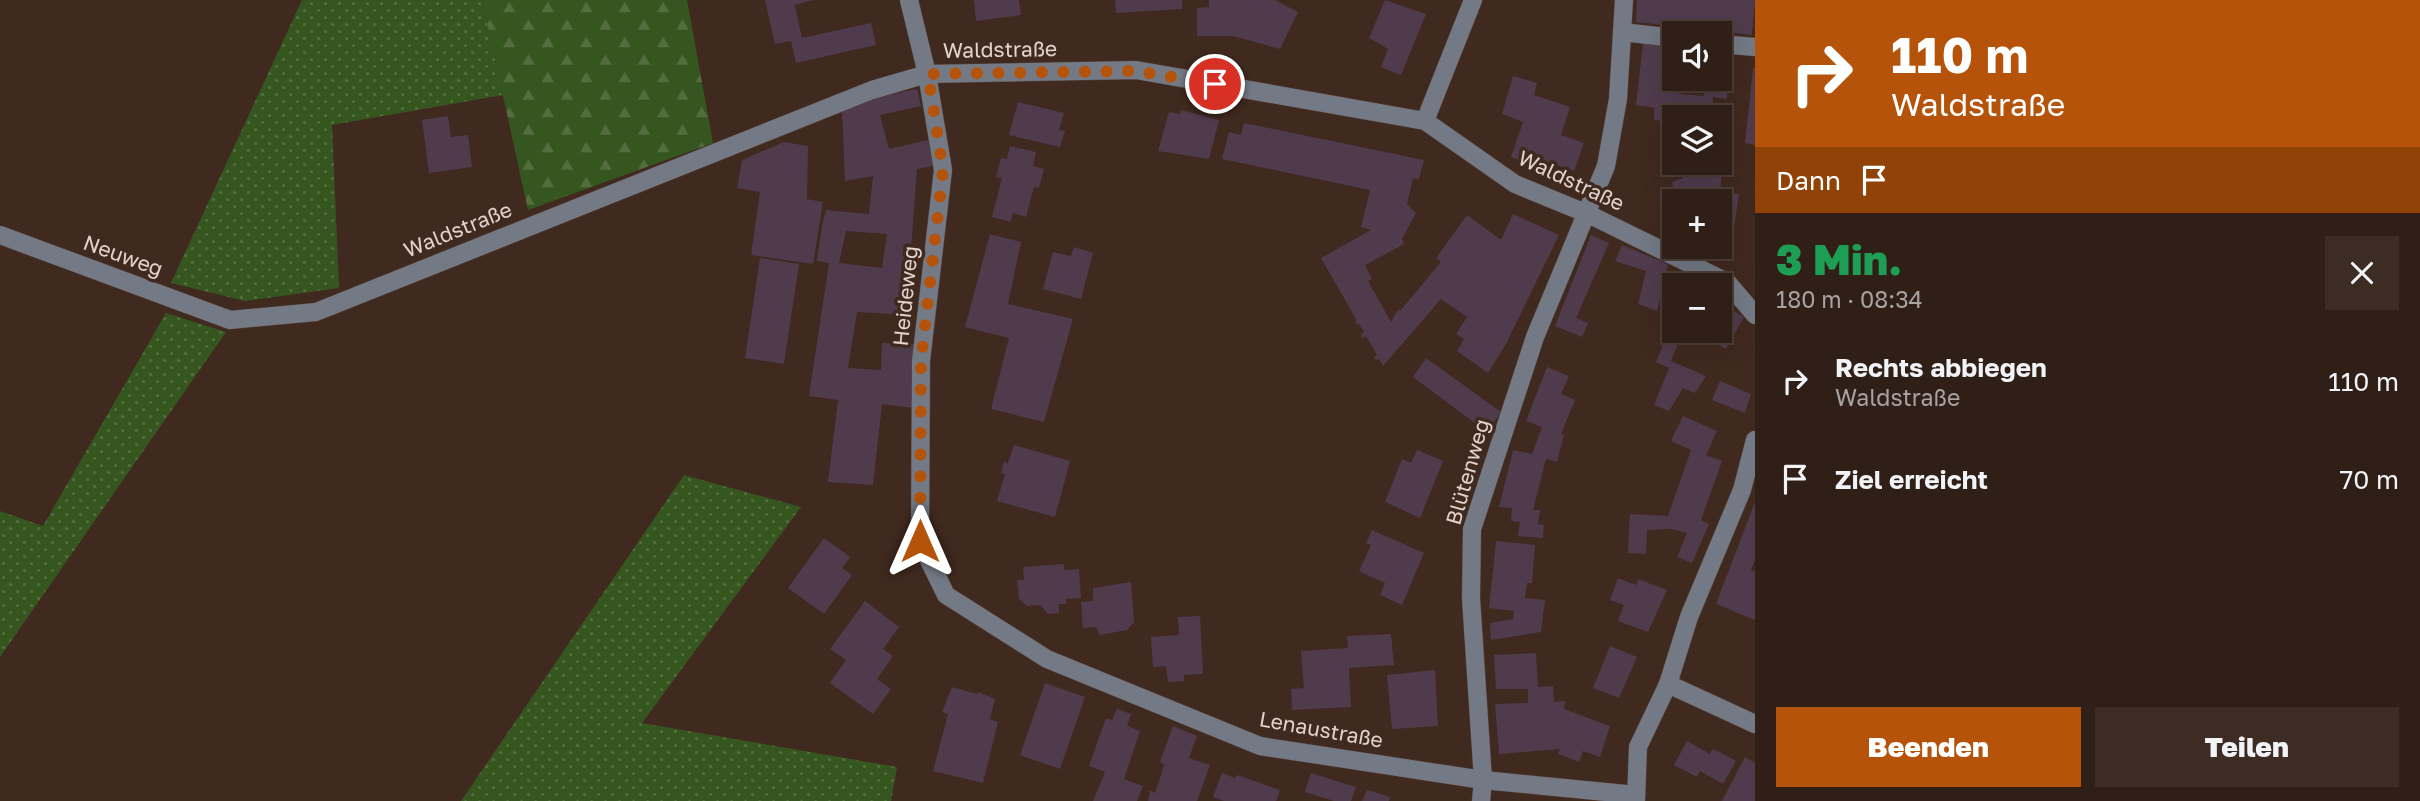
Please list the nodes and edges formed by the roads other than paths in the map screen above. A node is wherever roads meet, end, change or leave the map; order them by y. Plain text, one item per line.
1 (909, 0) edge
2 (1473, 0) edge
3 (1624, 0) edge
4 (1622, 33) junction
5 (1662, 37) edge
6 (1732, 45) edge
7 (1755, 47) edge
8 (928, 74) junction
9 (1425, 121) junction
10 (1588, 214) junction
11 (0, 235) edge
12 (1755, 314) edge
13 (230, 320) joint
14 (1755, 440) edge
15 (946, 595) joint
16 (1668, 684) junction
17 (1755, 724) edge
18 (1483, 780) junction
19 (1636, 798) edge
20 (1481, 801) edge

1 - 8 street, Heideweg
2 - 9 street
3 - 4 street, Blütenweg
4 - 5 street
4 - 10 street, Blütenweg
6 - 7 street
8 - 9 street, Waldstraße
8 - 13 street, Waldstraße
8 - 15 street, Heideweg
9 - 10 street, Waldstraße
10 - 12 street, Waldstraße
10 - 18 street, Blütenweg
11 - 13 street, Neuweg
14 - 16 street
15 - 18 street, Lenaustraße
16 - 17 street
16 - 19 street, Lenaustraße
18 - 19 street, Lenaustraße
18 - 20 street, Blütenweg

